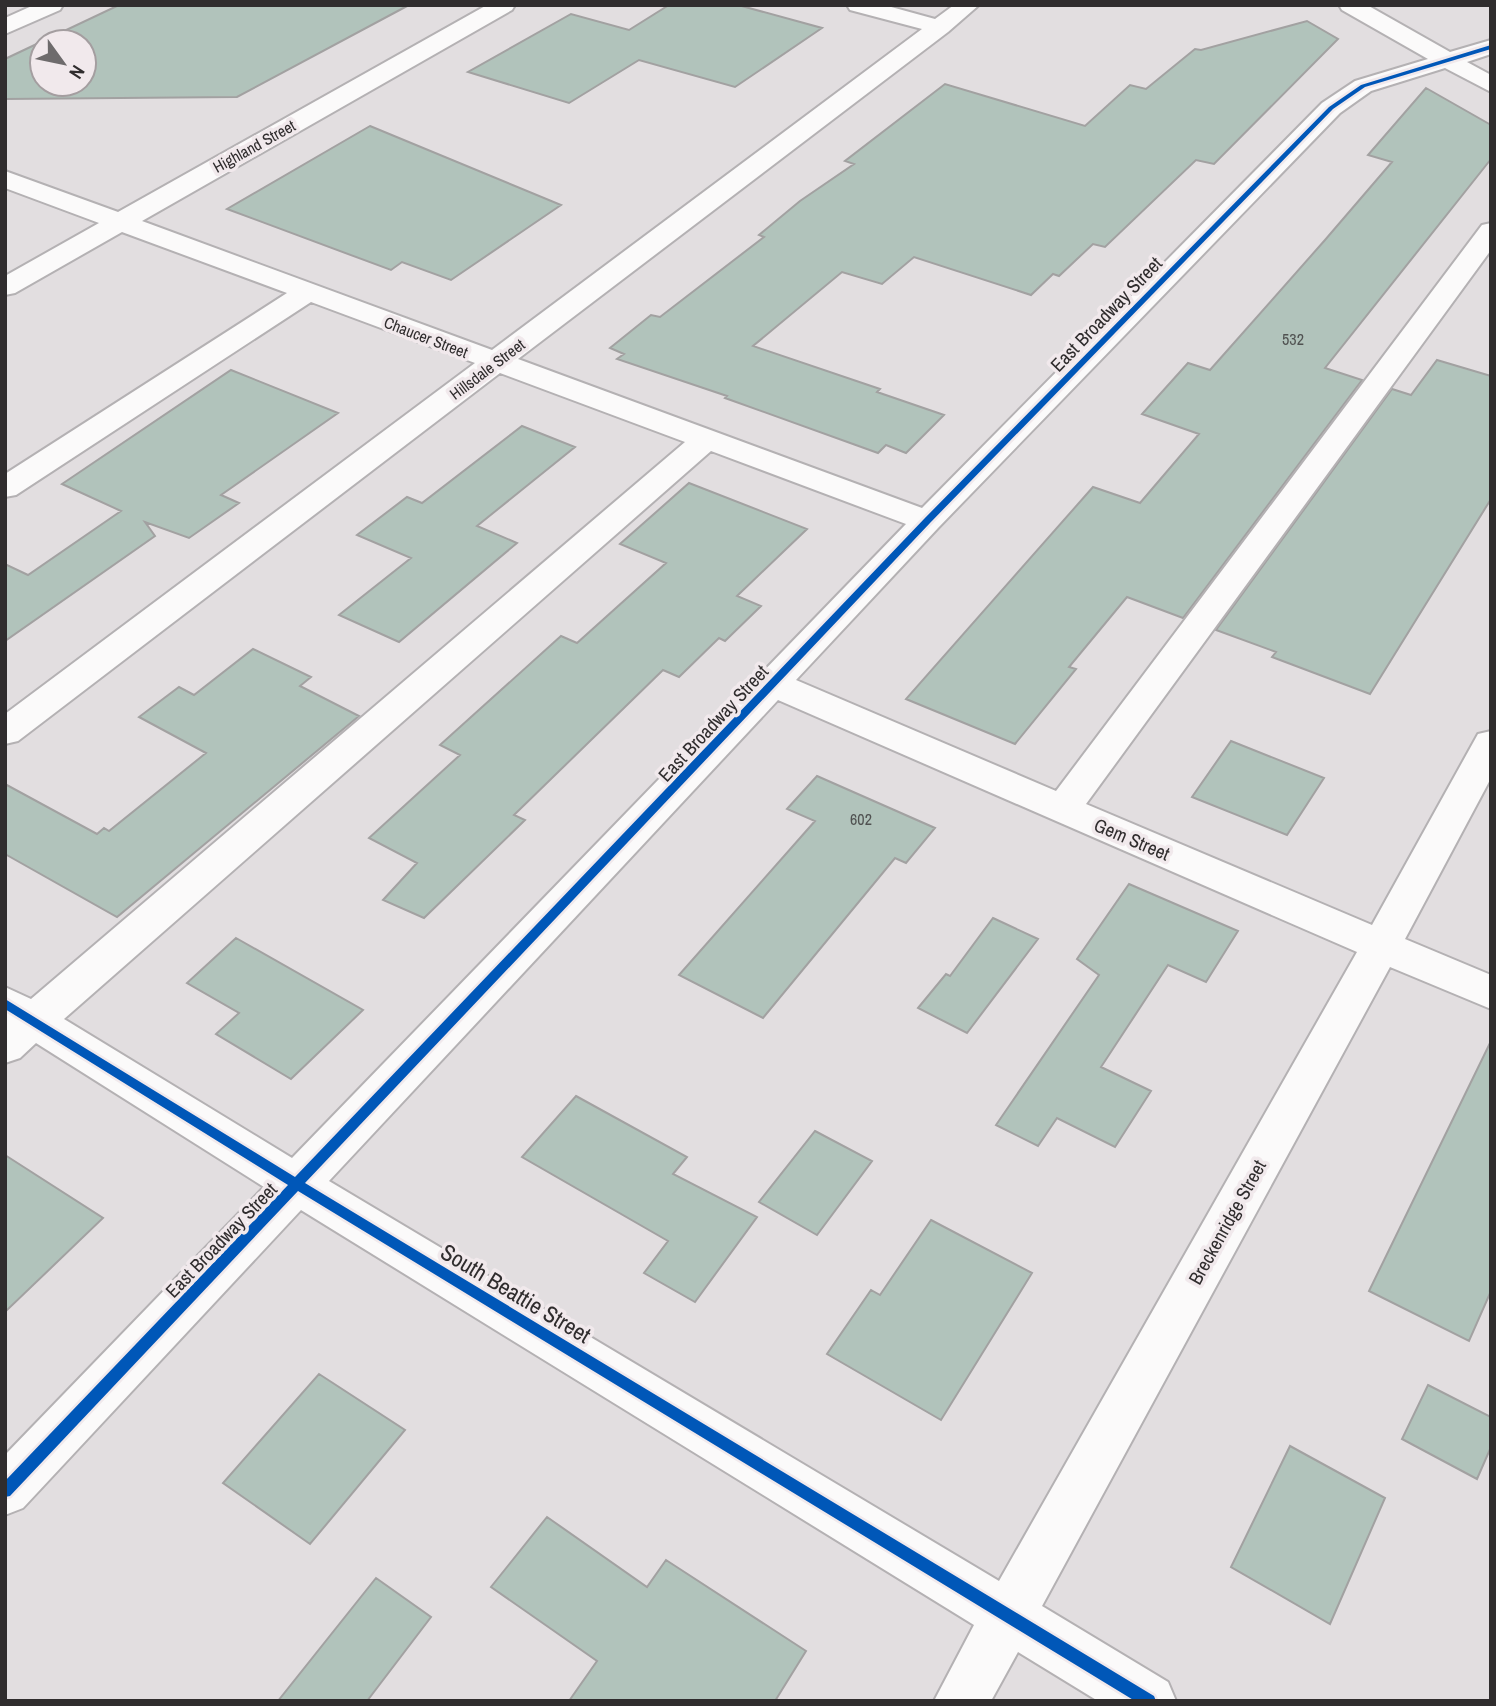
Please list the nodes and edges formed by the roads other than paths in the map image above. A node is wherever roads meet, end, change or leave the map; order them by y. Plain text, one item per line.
1 (52, 5) edge
2 (504, 5) edge
3 (858, 5) edge
4 (968, 5) edge
5 (1350, 5) edge
6 (6, 26) edge
7 (940, 27) junction
8 (1491, 47) edge
9 (1445, 59) junction
10 (1491, 85) edge
11 (5, 179) edge
12 (120, 221) junction
13 (1491, 232) edge
14 (5, 287) edge
15 (308, 292) junction
16 (494, 363) junction
17 (706, 440) junction
18 (5, 488) edge
19 (927, 521) junction
20 (773, 684) junction
21 (5, 732) edge
22 (1491, 743) edge
23 (1062, 808) junction
24 (1381, 946) junction
25 (1491, 993) edge
26 (15, 1024) edge
27 (298, 1185) junction
28 (5, 1491) edge
29 (1008, 1615) junction
30 (961, 1701) edge
31 (1149, 1701) edge

1 - 6 street
2 - 12 street, Highland Street
3 - 7 street
4 - 7 street, Hillsdale Street
5 - 9 street
7 - 16 street, Hillsdale Street
8 - 9 street, East Broadway Street
9 - 10 street
9 - 19 street, East Broadway Street
11 - 12 street, Chaucer Street
12 - 14 street, Highland Street
12 - 15 street, Chaucer Street
13 - 23 street
15 - 16 street, Chaucer Street
15 - 18 street
16 - 17 street, Chaucer Street
16 - 21 street, Hillsdale Street
17 - 19 street, Chaucer Street
17 - 26 street
19 - 20 street, East Broadway Street
20 - 23 street, Gem Street
20 - 27 street, East Broadway Street
22 - 24 street, Breckenridge Street
23 - 24 street, Gem Street
24 - 25 street, Gem Street
24 - 29 street, Breckenridge Street
26 - 27 street, South Beattie Street
27 - 28 street, East Broadway Street
27 - 29 street, South Beattie Street
29 - 30 street, Breckenridge Street
29 - 31 street, South Beattie Street

